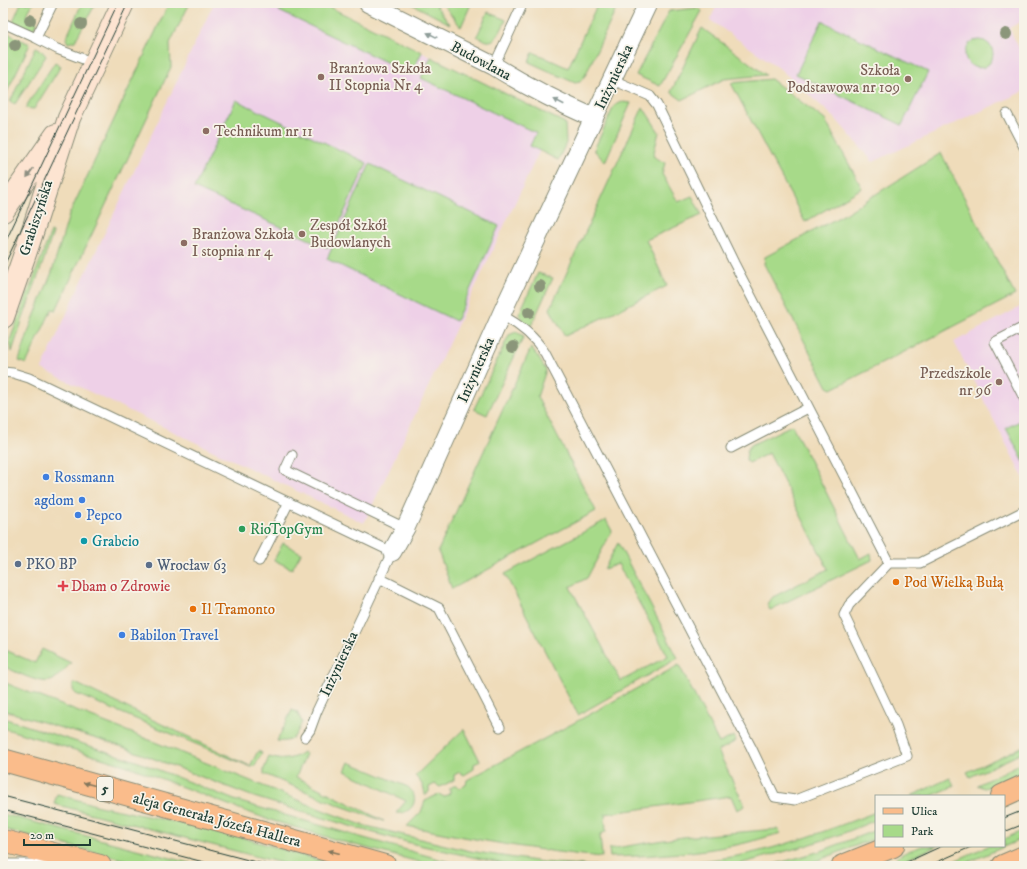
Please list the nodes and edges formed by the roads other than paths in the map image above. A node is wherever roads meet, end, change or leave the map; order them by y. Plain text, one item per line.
1 (54, 3) edge
2 (123, 3) edge
3 (368, 3) edge
4 (523, 3) edge
5 (648, 3) edge
6 (3, 23) edge
7 (36, 38) junction
8 (94, 63) junction
9 (494, 66) junction
10 (613, 80) junction
11 (1006, 114) dead end
12 (69, 118) junction
13 (594, 118) junction
14 (1024, 147) edge
15 (3, 211) edge
16 (501, 315) junction
17 (3, 317) edge
18 (1024, 327) edge
19 (3, 372) edge
20 (1024, 398) edge
21 (808, 408) junction
22 (731, 448) dead end
23 (292, 455) dead end
24 (289, 502) junction
25 (1024, 511) edge
26 (405, 528) junction
27 (392, 552) junction
28 (258, 561) dead end
29 (889, 563) junction
30 (379, 578) junction
31 (500, 727) dead end
32 (305, 737) dead end
33 (3, 760) edge
34 (1024, 786) edge
35 (1004, 795) edge
36 (3, 841) edge
37 (890, 847) edge
38 (1024, 857) edge
39 (3, 864) edge
40 (95, 865) edge
41 (385, 866) edge
42 (843, 866) edge
43 (1003, 866) edge

1 - 7 lane
2 - 8 main road, Grabiszyńska
9 -> 3 street, Budowlana
4 - 9 lane
5 - 10 street, Inżynierska
6 - 7 lane
7 - 8 lane
8 - 12 main road, Grabiszyńska
13 -> 9 street, Budowlana
10 - 13 street, Inżynierska
10 - 21 lane
11 - 14 lane
12 -> 15 main road, Grabiszyńska
12 - 17 main road, Grabiszyńska
13 - 16 street, Inżynierska
16 - 26 street, Inżynierska
16 - 29 lane
18 - 20 lane
19 - 24 lane
21 - 22 lane
21 - 29 lane
23 - 26 lane
24 - 27 lane
24 - 28 lane
25 - 29 lane
26 - 27 street, Inżynierska
27 - 30 lane, Inżynierska
30 - 31 lane
30 - 32 lane, Inżynierska
41 -> 33 main road, aleja Generała Józefa Hallera / 5
34 - 35 main road
36 - 40 main road
37 - 42 main road
38 - 43 main road
39 - 40 lane

